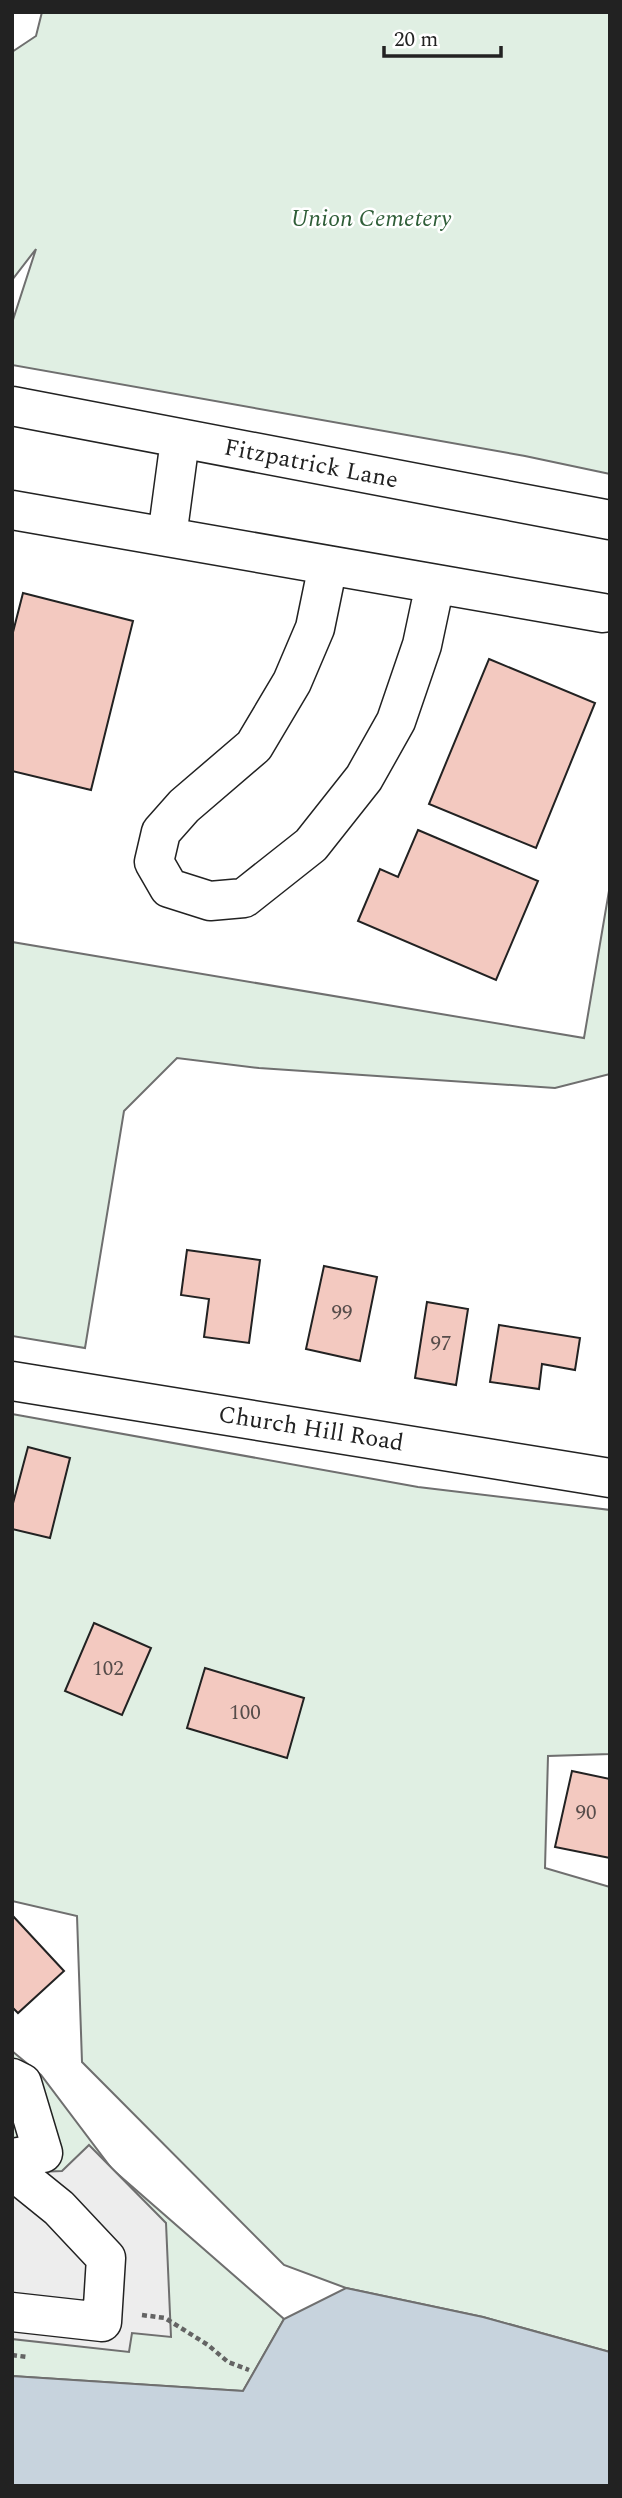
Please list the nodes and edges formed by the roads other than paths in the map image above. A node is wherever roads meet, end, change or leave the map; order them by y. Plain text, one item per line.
1 (12, 406) edge
2 (180, 440) junction
3 (12, 510) edge
4 (610, 520) edge
5 (167, 537) junction
6 (328, 565) junction
7 (435, 584) junction
8 (603, 613) dead end
9 (12, 1381) edge
10 (610, 1478) edge
11 (12, 2078) edge
12 (12, 2158) edge
13 (12, 2170) edge
14 (12, 2312) edge

1 - 2 street, Fitzpatrick Lane
2 - 4 street, Fitzpatrick Lane
2 - 5 street
3 - 5 street
5 - 6 street
6 - 7 street
6 - 7 street
7 - 8 street
9 - 10 street, Church Hill Road
11 - 12 street
13 - 14 street

